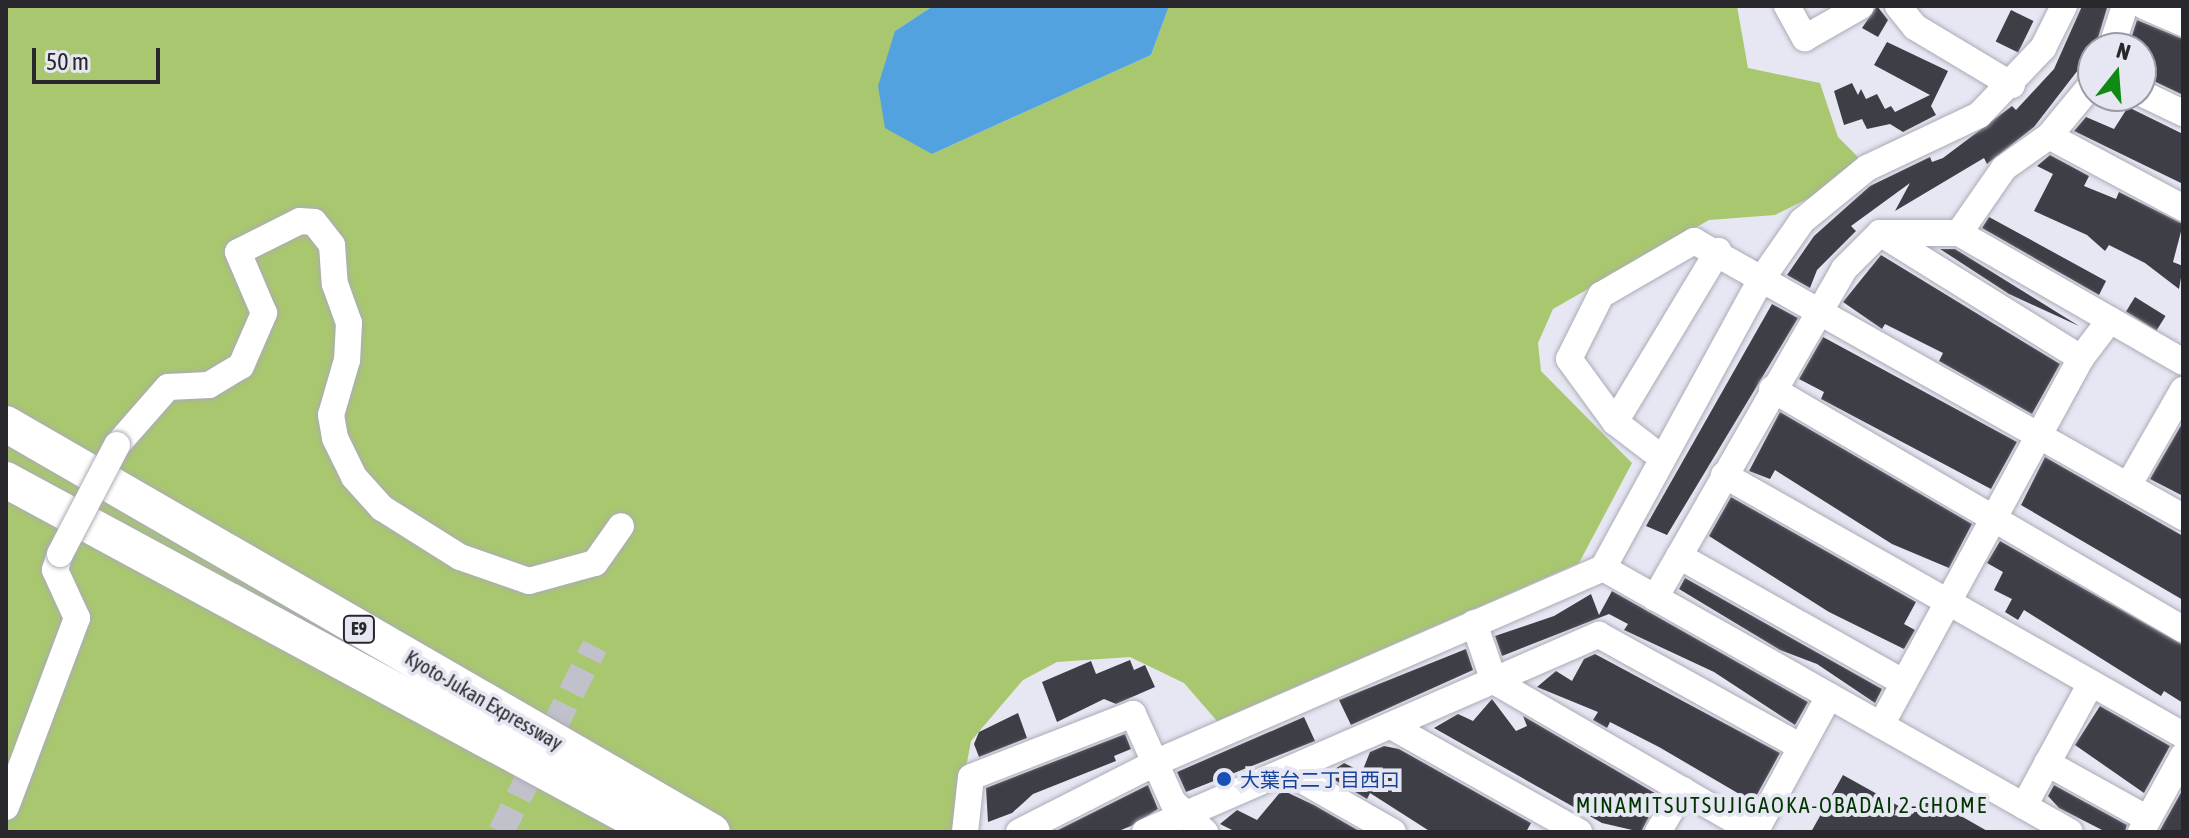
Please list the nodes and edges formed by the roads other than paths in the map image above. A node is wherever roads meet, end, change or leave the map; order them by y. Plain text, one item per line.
1 (1787, 6) edge
2 (1861, 6) edge
3 (1898, 6) edge
4 (2064, 6) edge
5 (2125, 6) edge
6 (2144, 6) edge
7 (2183, 23) edge
8 (2116, 32) edge
9 (2012, 85) junction
10 (2157, 101) edge
11 (2077, 102) edge
12 (2183, 113) edge
13 (2049, 136) junction
14 (2183, 208) edge
15 (1880, 233) junction
16 (1959, 233) junction
17 (1718, 251) junction
18 (1761, 280) junction
19 (1816, 311) junction
20 (2110, 320) junction
21 (2081, 358) junction
22 (2183, 362) edge
23 (1772, 389) junction
24 (2179, 405) edge
25 (1615, 422) junction
26 (6, 424) edge
27 (2039, 436) junction
28 (1662, 458) junction
29 (1724, 475) junction
30 (6, 480) edge
31 (2128, 486) junction
32 (2183, 517) edge
33 (1993, 519) junction
34 (621, 526) dead end
35 (1679, 556) junction
36 (1603, 568) junction
37 (1655, 598) junction
38 (1949, 602) junction
39 (1474, 623) junction
40 (2183, 629) edge
41 (1494, 681) junction
42 (1904, 683) junction
43 (2091, 683) junction
44 (1829, 696) junction
45 (1881, 725) junction
46 (1391, 726) junction
47 (2183, 735) edge
48 (1801, 747) junction
49 (2183, 756) edge
50 (1157, 762) junction
51 (2047, 763) junction
52 (1286, 771) junction
53 (1683, 790) junction
54 (2024, 806) junction
55 (6, 807) edge
56 (1185, 815) junction
57 (2145, 826) edge
58 (657, 832) edge
59 (712, 832) edge
60 (965, 832) edge
61 (1019, 832) edge
62 (1145, 832) edge
63 (1205, 832) edge
64 (1393, 832) edge
65 (1579, 832) edge
66 (1658, 832) edge
67 (1755, 832) edge
68 (2070, 832) edge

1 - 2 street
3 - 9 street
4 - 9 street
5 - 8 street
6 - 7 street
9 - 18 street
10 - 12 street
11 - 13 street
13 - 14 street
13 - 16 street
15 - 16 street
15 - 19 street
15 - 21 street
16 - 20 street
17 - 18 street
17 - 25 street
17 - 25 street
18 - 19 street
18 - 28 street
19 - 23 street
19 - 27 street
20 - 21 street
20 - 22 street
21 - 27 street
23 - 29 street
23 - 33 street
24 - 31 street
25 - 28 street
26 - 59 highway, Kyoto-Jukan Expressway / E9
27 - 31 street
27 - 33 street
28 - 36 street
29 - 35 street
29 - 38 street
30 - 58 highway, Kyoto-Jukan Expressway / E9
31 - 32 street
33 - 38 street
33 - 40 street
34 - 55 street, bridge
35 - 37 street
35 - 42 street
36 - 37 street
36 - 39 street
37 - 44 street
38 - 42 street
38 - 43 street
39 - 41 street
39 - 50 street
41 - 46 street
41 - 48 street
41 - 53 street
42 - 45 street
43 - 47 street
43 - 51 street
44 - 45 street
44 - 48 street
45 - 54 street
46 - 52 street
46 - 65 street
48 - 67 street
49 - 57 street
50 - 56 street
50 - 60 street
50 - 61 street
51 - 54 street
51 - 57 street
52 - 56 street
52 - 64 street
53 - 66 street
53 - 67 street
54 - 68 street
56 - 62 street
56 - 63 street

